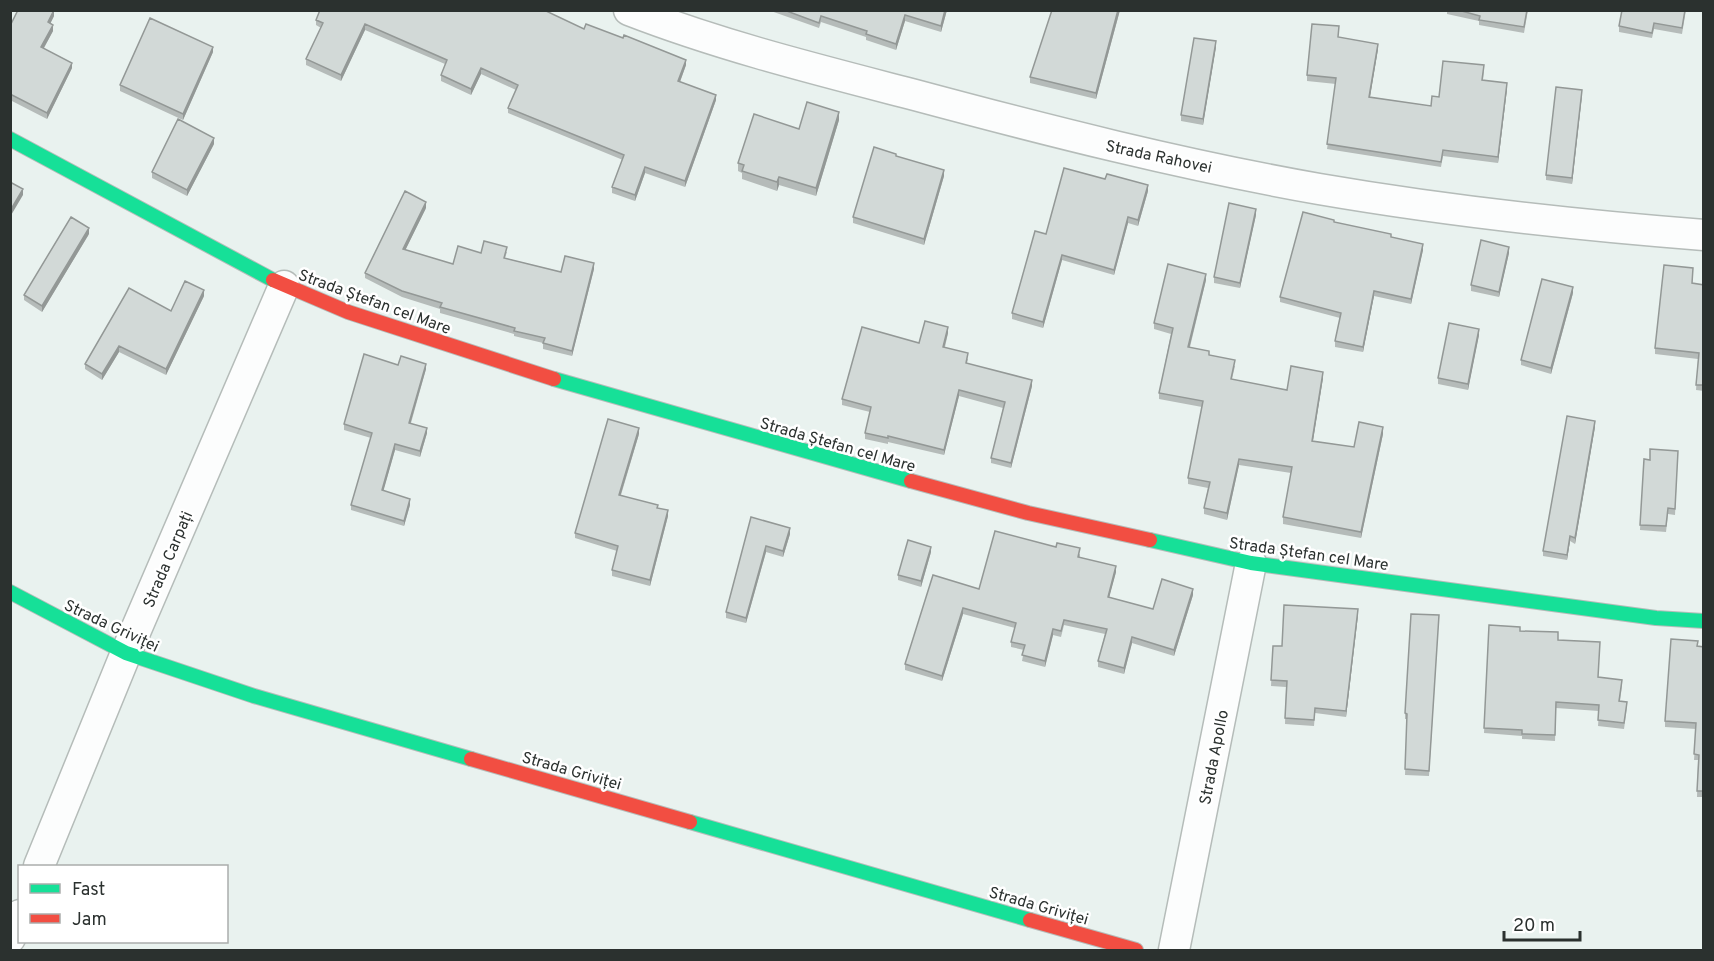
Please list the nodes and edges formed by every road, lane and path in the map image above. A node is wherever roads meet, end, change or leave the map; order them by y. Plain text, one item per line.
1 (629, 10) edge
2 (10, 139) edge
3 (1704, 235) edge
4 (284, 286) junction
5 (1251, 563) junction
6 (10, 592) edge
7 (1704, 621) edge
8 (126, 653) junction
9 (40, 865) edge
10 (18, 920) edge
11 (10, 938) edge
12 (1136, 951) edge
13 (1174, 951) edge

1 - 3 street, Strada Rahovei
2 - 4 street, Strada Ștefan cel Mare
4 - 5 street, Strada Ștefan cel Mare
4 - 8 street, Strada Carpați
5 - 7 street, Strada Ștefan cel Mare
5 - 13 street, Strada Apollo
6 - 8 street, Strada Griviței
8 - 9 street, Strada Carpați
8 - 12 street, Strada Griviței
10 - 11 street

